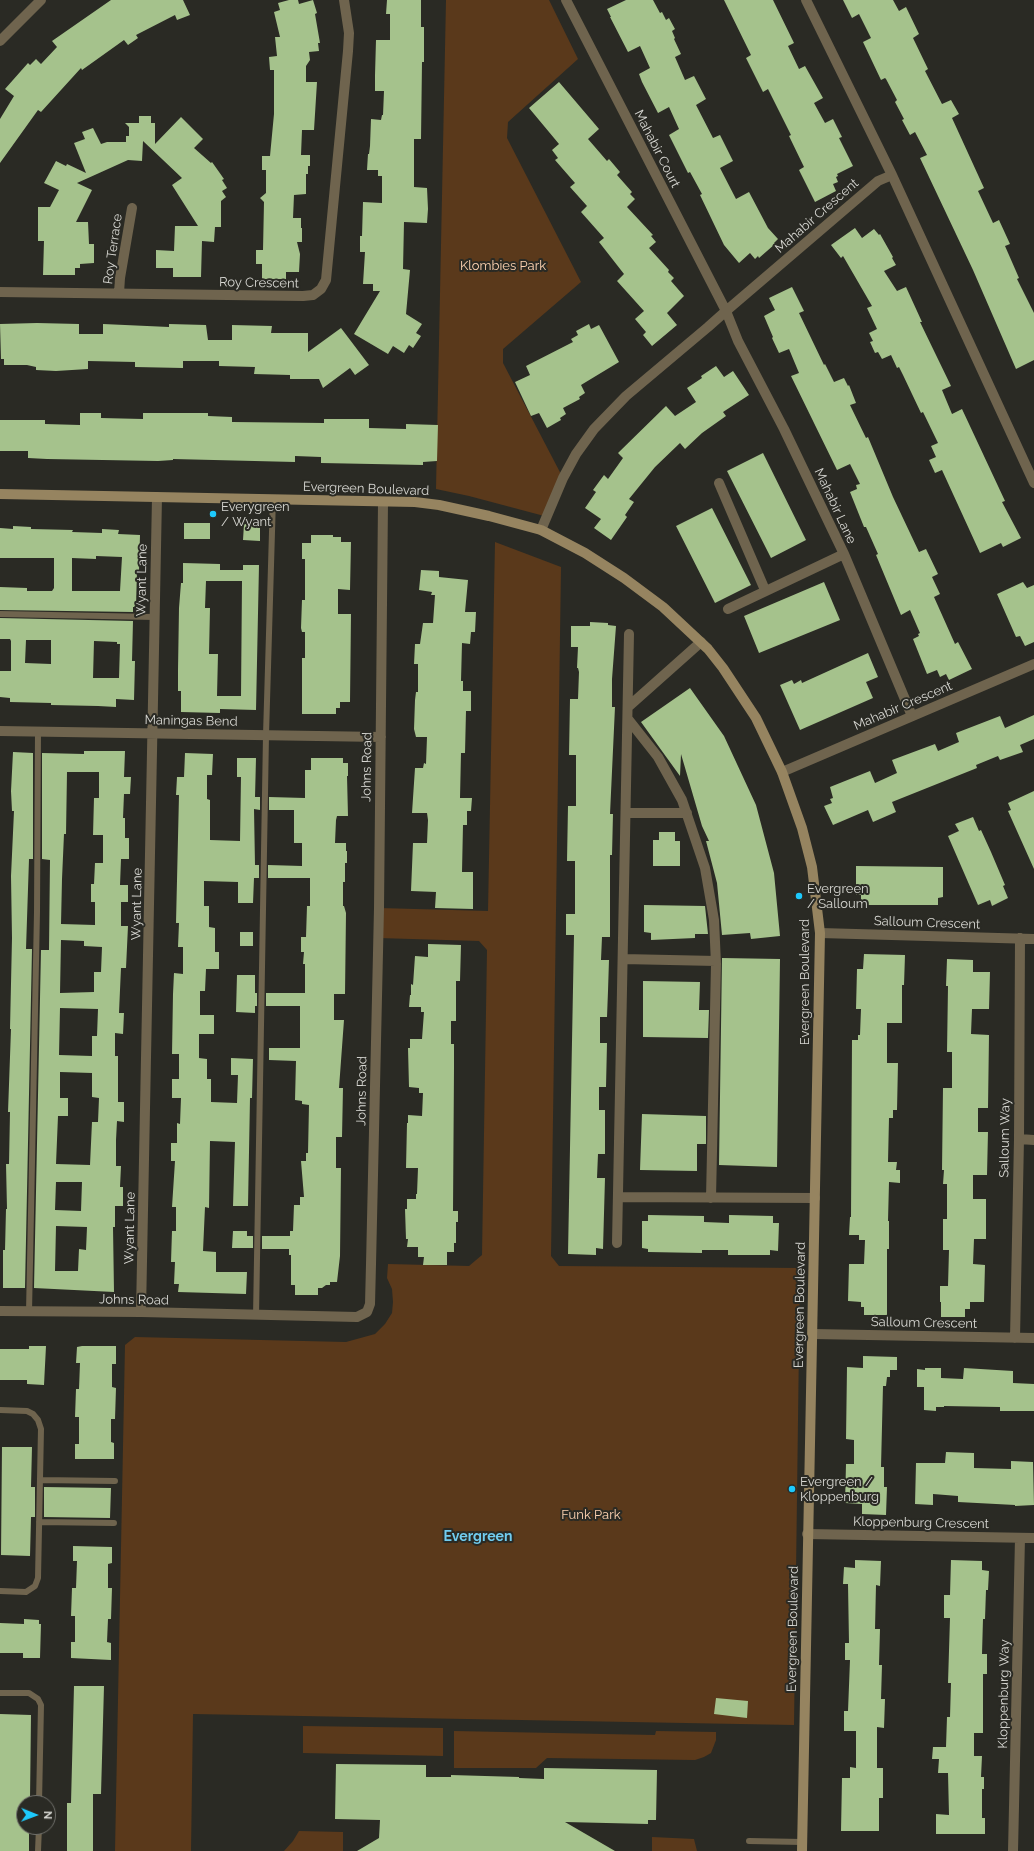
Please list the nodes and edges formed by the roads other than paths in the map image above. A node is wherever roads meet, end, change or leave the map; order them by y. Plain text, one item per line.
1 (41, 0) edge
2 (344, 0) edge
3 (566, 0) edge
4 (806, 0) edge
5 (0, 41) edge
6 (892, 175) junction
7 (132, 208) dead end
8 (0, 292) edge
9 (119, 293) junction
10 (726, 311) junction
11 (719, 483) dead end
12 (1034, 483) edge
13 (0, 494) edge
14 (157, 497) junction
15 (272, 498) junction
16 (384, 502) junction
17 (541, 530) junction
18 (844, 554) junction
19 (765, 590) junction
20 (728, 609) dead end
21 (0, 614) edge
22 (154, 617) junction
23 (629, 634) dead end
24 (701, 642) junction
25 (1034, 664) edge
26 (628, 707) junction
27 (912, 716) junction
28 (628, 719) junction
29 (0, 730) edge
30 (38, 731) junction
31 (153, 733) junction
32 (266, 735) junction
33 (381, 737) junction
34 (782, 772) junction
35 (626, 813) junction
36 (687, 814) junction
37 (820, 933) junction
38 (1020, 938) junction
39 (1034, 938) edge
40 (623, 959) junction
41 (716, 961) junction
42 (1019, 1139) junction
43 (1034, 1140) edge
44 (618, 1197) junction
45 (711, 1198) junction
46 (815, 1198) junction
47 (617, 1243) dead end
48 (0, 1311) edge
49 (29, 1312) junction
50 (141, 1312) junction
51 (256, 1316) junction
52 (813, 1334) junction
53 (1015, 1338) junction
54 (1034, 1338) edge
55 (0, 1410) edge
56 (40, 1480) junction
57 (115, 1481) dead end
58 (39, 1522) junction
59 (114, 1523) dead end
60 (807, 1534) junction
61 (1020, 1538) junction
62 (1034, 1538) edge
63 (0, 1591) edge
64 (0, 1693) edge
65 (39, 1795) edge
66 (39, 1835) edge
67 (749, 1841) dead end
68 (802, 1846) edge
69 (38, 1851) edge
70 (1013, 1851) edge

1 - 5 street
2 - 9 street, Roy Crescent
3 - 10 street, Mahabir Court
4 - 6 street
6 - 10 street, Mahabir Crescent
6 - 12 street
7 - 9 street, Roy Terrace
8 - 9 street, Roy Crescent
10 - 17 street, Mahabir Crescent
10 - 18 street, Mahabir Lane
11 - 19 street
13 - 14 street, Evergreen Boulevard
14 - 15 street, Evergreen Boulevard
14 - 22 street, Wyant Lane
15 - 16 street, Evergreen Boulevard
15 - 32 lane
16 - 17 street, Evergreen Boulevard
16 - 33 street, Johns Road
17 - 24 street, Evergreen Boulevard
18 - 19 street
18 - 27 street, Mahabir Lane
19 - 20 street
21 - 22 lane
22 - 31 street, Wyant Lane
23 - 26 street
24 - 26 street
24 - 34 street, Evergreen Boulevard
25 - 27 street, Mahabir Crescent
26 - 28 street
27 - 34 street, Mahabir Crescent
28 - 35 street
28 - 36 street
29 - 30 street, Maningas Bend
30 - 31 street, Maningas Bend
30 - 49 lane
31 - 32 street, Maningas Bend
31 - 50 street, Wyant Lane
32 - 33 street, Maningas Bend
32 - 51 lane
33 - 51 street, Johns Road
34 - 37 street, Evergreen Boulevard
35 - 36 street
35 - 40 street
36 - 41 street
37 - 38 street, Salloum Crescent
37 - 46 street, Evergreen Boulevard
38 - 39 street, Salloum Crescent
38 - 42 street, Salloum Way
40 - 41 street
40 - 44 street
41 - 45 street
42 - 43 street
42 - 53 street, Salloum Way
44 - 45 street
44 - 47 street
45 - 46 street
46 - 52 street, Evergreen Boulevard
48 - 49 street, Johns Road
49 - 50 street, Johns Road
50 - 51 street, Johns Road
52 - 53 street, Salloum Crescent
52 - 60 street, Evergreen Boulevard
53 - 54 street, Salloum Crescent
55 - 56 lane
56 - 57 lane
56 - 58 lane
58 - 59 lane
58 - 63 lane
60 - 61 street, Kloppenburg Crescent
60 - 68 street, Evergreen Boulevard
61 - 62 street, Kloppenburg Crescent
61 - 70 street, Kloppenburg Way
64 - 65 lane
66 - 69 lane
67 - 68 lane

